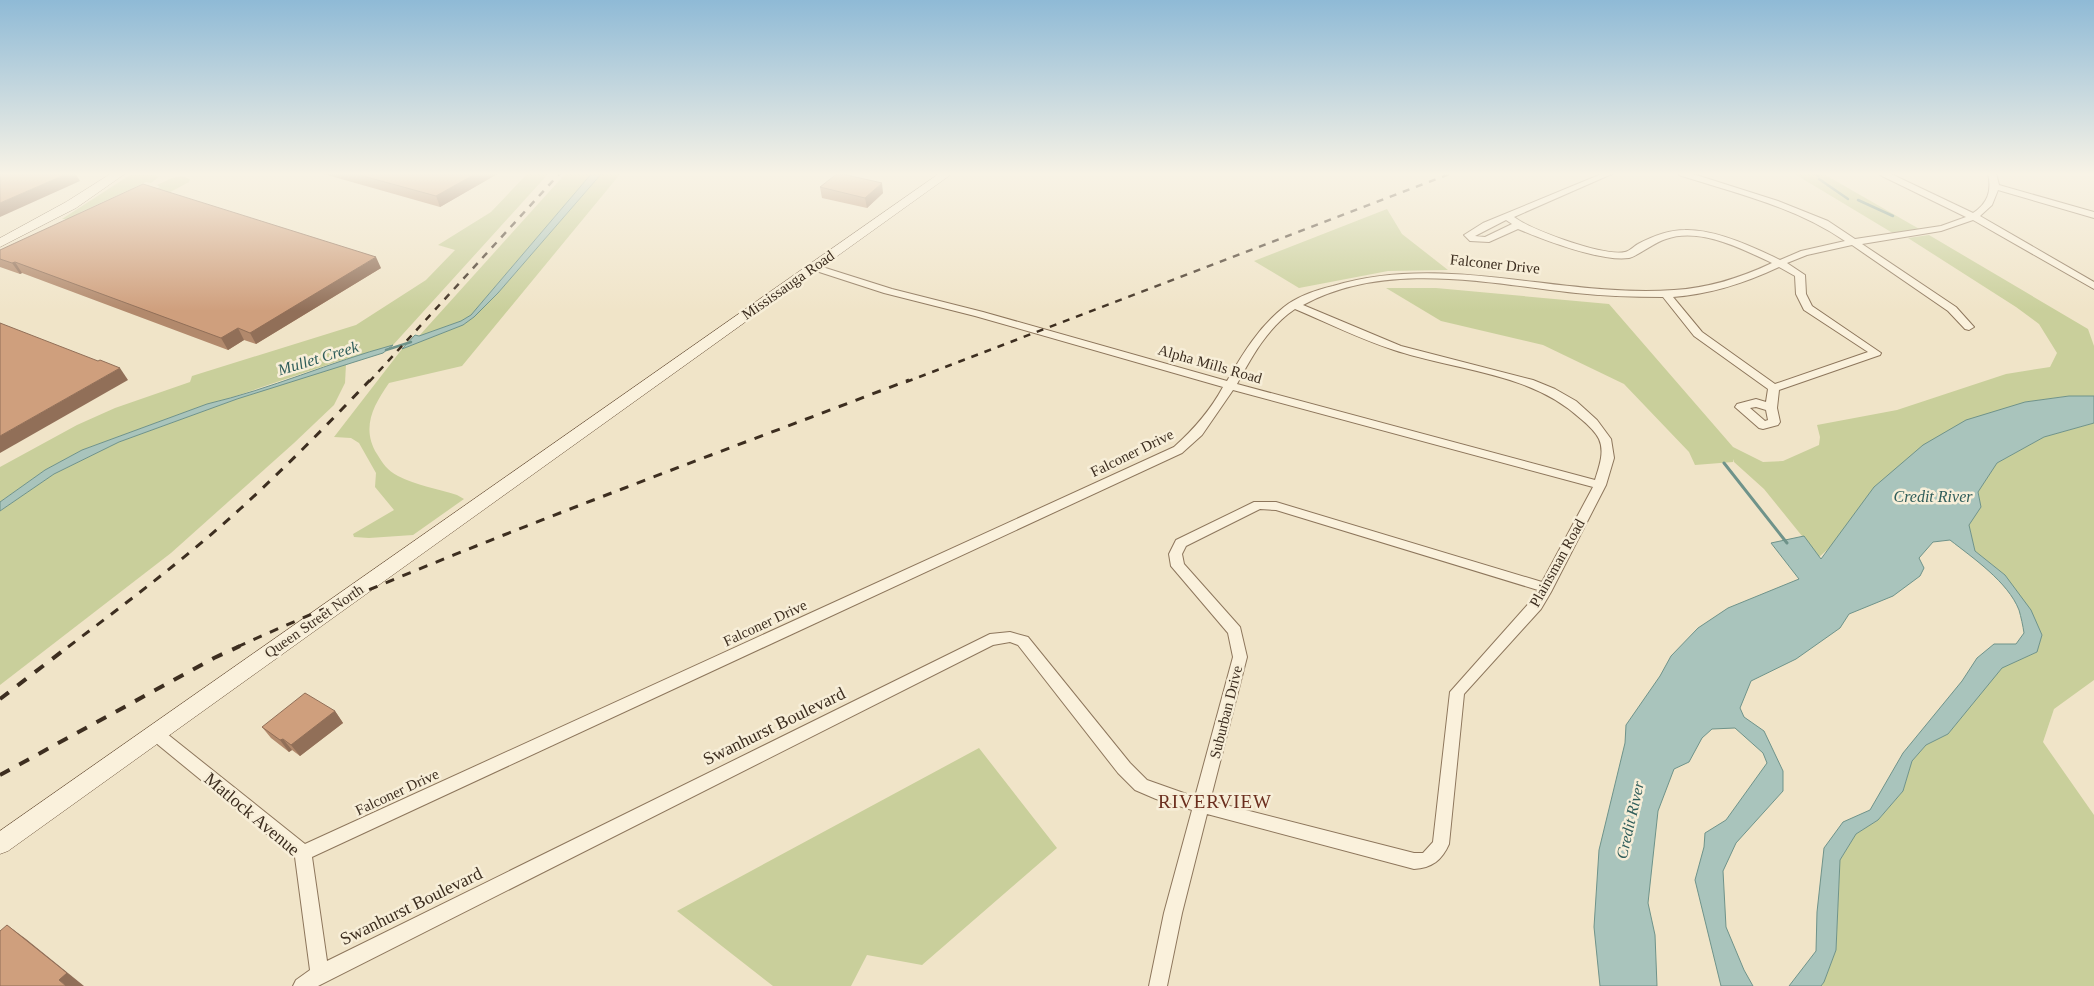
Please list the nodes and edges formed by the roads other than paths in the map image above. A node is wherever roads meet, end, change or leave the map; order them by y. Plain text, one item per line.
1 (44, 219) edge
2 (881, 219) edge
3 (1502, 219) edge
4 (1511, 219) edge
5 (1816, 219) edge
6 (1966, 219) edge
7 (1979, 219) edge
8 (1518, 225) junction
9 (0, 242) edge
10 (1854, 243) junction
11 (1779, 264) junction
12 (813, 267) junction
13 (2094, 286) edge
14 (1666, 294) junction
15 (1295, 304) junction
16 (1969, 327) dead end
17 (1229, 385) junction
18 (1774, 388) junction
19 (628, 398) joint
20 (1772, 408) dead end
21 (1600, 486) junction
22 (1546, 588) junction
23 (156, 734) junction
24 (1202, 806) junction
25 (0, 844) edge
26 (303, 853) junction
27 (320, 974) junction
28 (302, 986) edge
29 (1158, 986) edge

1 - 9 main road
2 - 12 main road, Mississauga Road
3 - 8 street
4 - 8 street
5 - 10 street
6 - 10 street, Falconer Drive
7 - 13 street
8 - 11 street
10 - 11 street, Falconer Drive
10 - 16 street
11 - 14 street, Falconer Drive
11 - 18 street
12 - 17 street, Alpha Mills Road
12 - 19 main road, Mississauga Road
14 - 15 street, Falconer Drive
14 - 18 street
15 - 17 street, Falconer Drive
15 - 21 street, Plainsman Road
17 - 21 street, Alpha Mills Road
17 - 26 street, Falconer Drive
18 - 20 street
19 - 23 main road, Queen Street North
21 - 22 street, Plainsman Road
22 - 24 street, Plainsman Road
22 - 24 street, Suburban Drive
23 - 25 main road, Queen Street North
23 - 26 street, Matlock Avenue
24 - 27 street, Swanhurst Boulevard
24 - 29 street, Suburban Drive
26 - 27 street, Matlock Avenue
27 - 28 street, Swanhurst Boulevard

